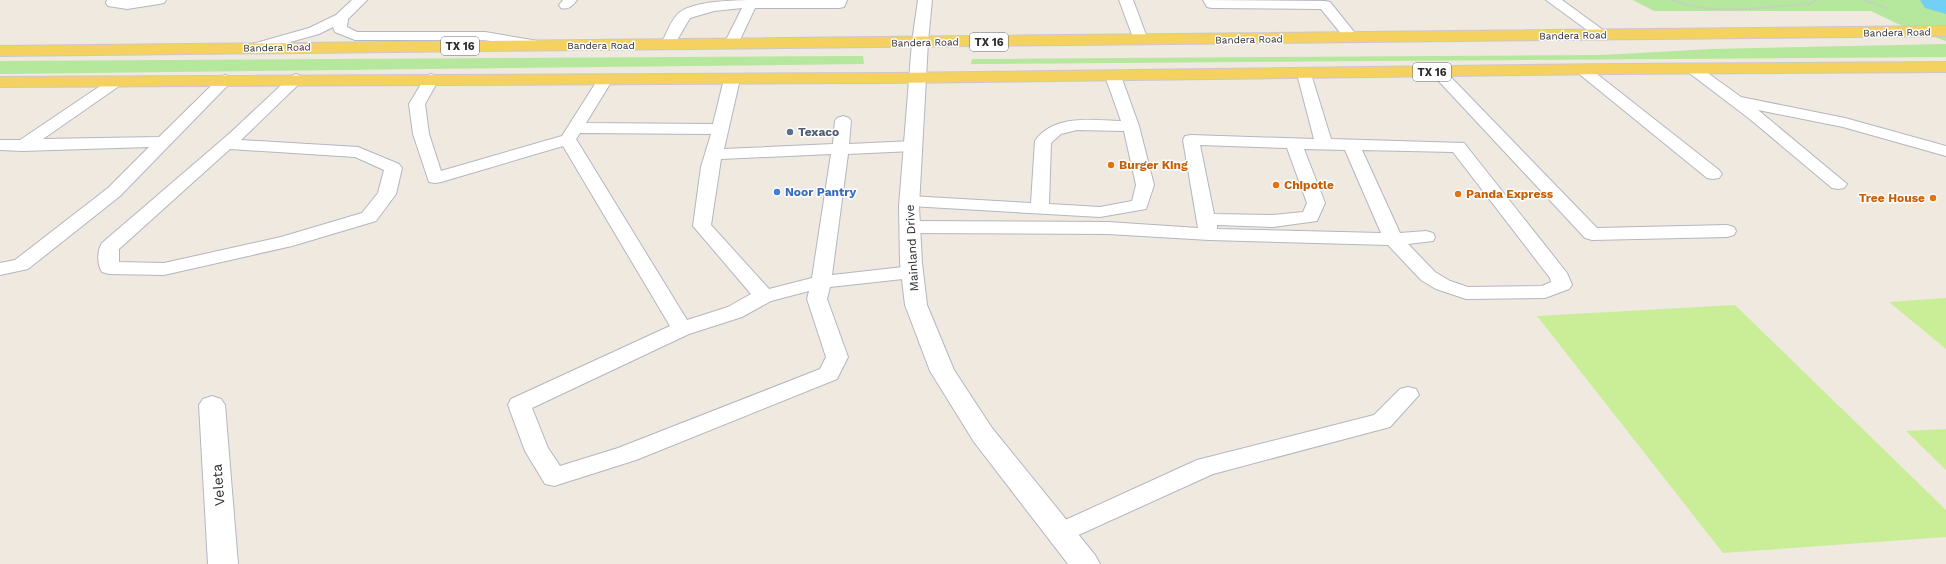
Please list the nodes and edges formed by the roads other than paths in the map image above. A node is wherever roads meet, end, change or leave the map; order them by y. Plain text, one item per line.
1 (114, 0) edge
2 (159, 0) edge
3 (360, 0) edge
4 (840, 0) edge
5 (925, 0) edge
6 (1126, 0) edge
7 (1210, 0) edge
8 (1553, 0) edge
9 (751, 3) junction
10 (1323, 3) edge
11 (341, 18) junction
12 (1946, 31) edge
13 (1603, 35) junction
14 (1352, 38) junction
15 (1141, 40) junction
16 (920, 42) junction
17 (668, 44) junction
18 (731, 44) junction
19 (538, 45) junction
20 (254, 48) junction
21 (0, 51) edge
22 (1946, 68) edge
23 (1693, 69) junction
24 (1583, 70) junction
25 (1438, 72) junction
26 (1304, 74) junction
27 (1113, 76) junction
28 (918, 78) junction
29 (296, 79) junction
30 (431, 79) junction
31 (605, 79) junction
32 (732, 79) junction
33 (225, 80) junction
34 (117, 81) junction
35 (0, 82) edge
36 (1735, 101) junction
37 (843, 121) dead end
38 (1131, 126) junction
39 (719, 129) junction
40 (571, 133) junction
41 (163, 142) junction
42 (226, 144) junction
43 (1294, 144) junction
44 (1324, 144) junction
45 (1352, 144) junction
46 (0, 145) edge
47 (22, 146) junction
48 (913, 146) junction
49 (841, 150) junction
50 (1946, 151) edge
51 (714, 154) junction
52 (1713, 174) dead end
53 (1838, 184) dead end
54 (910, 201) junction
55 (1040, 208) junction
56 (909, 226) junction
57 (1207, 227) junction
58 (1727, 231) dead end
59 (1426, 237) dead end
60 (1393, 239) junction
61 (0, 269) edge
62 (912, 272) junction
63 (822, 282) junction
64 (764, 296) junction
65 (682, 329) junction
66 (1408, 395) dead end
67 (212, 405) dead end
68 (1061, 533) junction
69 (223, 564) edge
70 (1085, 564) edge

1 - 2 lane
3 - 11 lane
4 - 9 lane
5 - 16 main road, Mainland Drive
6 - 15 lane
7 - 10 lane
8 - 13 lane
9 - 17 lane
9 - 18 lane
10 - 14 lane
11 - 19 lane
11 - 20 lane
12 - 13 main road, Bandera Road / TX 16
13 - 14 main road, Bandera Road / TX 16
14 - 15 main road, Bandera Road / TX 16
15 - 16 main road, Bandera Road / TX 16
16 - 18 main road, Bandera Road / TX 16
16 - 28 main road, Mainland Drive
17 - 18 main road, Bandera Road / TX 16
17 - 19 main road, Bandera Road / TX 16
19 - 20 main road, Bandera Road / TX 16
20 - 21 main road, Bandera Road / TX 16
22 - 23 main road, TX 16
23 - 24 main road, TX 16
23 - 36 lane
24 - 25 main road, TX 16
24 - 52 lane
25 - 26 main road, TX 16
25 - 58 lane
26 - 27 main road, TX 16
26 - 44 lane
27 - 28 main road, TX 16
27 - 38 lane
28 - 32 main road, TX 16
28 - 48 main road, Mainland Drive
29 - 30 main road, TX 16
29 - 33 main road, TX 16
29 - 42 lane
30 - 31 main road, TX 16
30 - 40 lane
31 - 32 main road, TX 16
31 - 40 lane
32 - 39 lane
33 - 34 main road, TX 16
33 - 41 lane
34 - 35 main road, TX 16
34 - 47 lane
36 - 50 lane
36 - 53 lane
37 - 49 lane
38 - 55 lane
38 - 55 lane
39 - 40 lane
39 - 51 lane
40 - 65 lane
41 - 47 lane
41 - 61 lane
42 - 42 lane
43 - 44 lane
43 - 57 lane
43 - 57 lane
44 - 45 lane
45 - 60 lane
45 - 60 lane
46 - 47 lane
48 - 49 lane
48 - 54 main road, Mainland Drive
49 - 51 lane
49 - 63 lane
51 - 64 lane
54 - 55 lane
54 - 56 main road, Mainland Drive
56 - 57 lane
56 - 62 main road, Mainland Drive
57 - 60 lane
59 - 60 lane
62 - 63 lane
62 - 68 main road, Mainland Drive
63 - 64 lane
63 - 65 lane
64 - 65 lane
66 - 68 lane
67 - 69 main road, Veleta
68 - 70 main road, Mainland Drive

